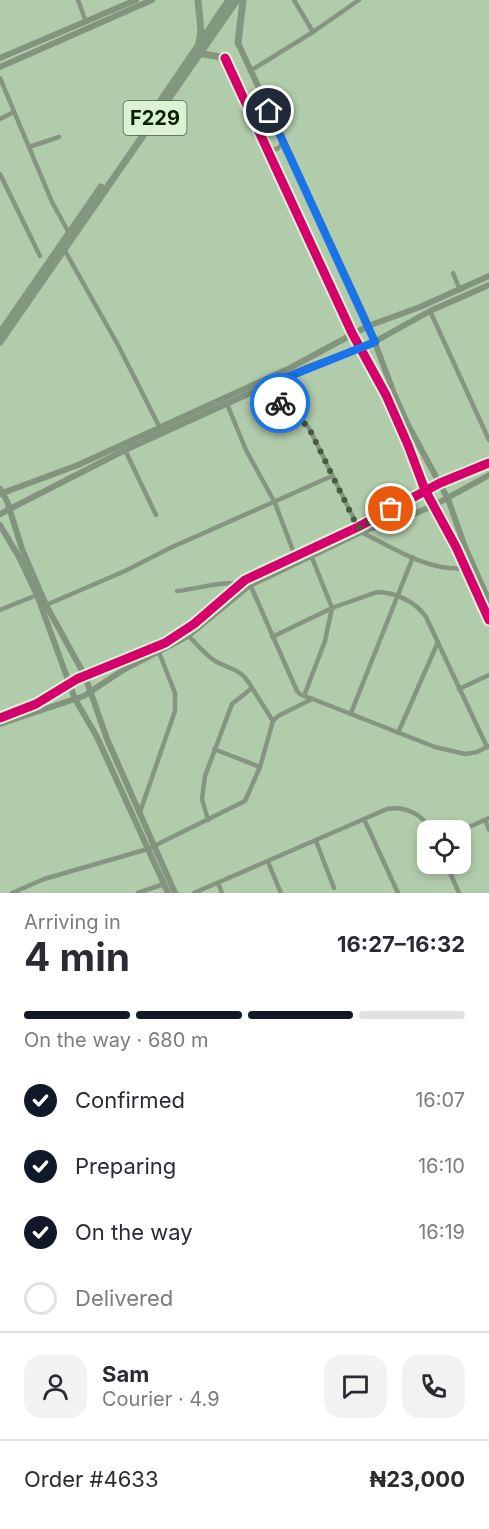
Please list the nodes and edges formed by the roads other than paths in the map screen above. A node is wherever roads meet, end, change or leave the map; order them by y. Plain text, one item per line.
1 (78, 0) edge
2 (136, 0) edge
3 (152, 0) edge
4 (198, 0) edge
5 (229, 0) edge
6 (237, 0) edge
7 (243, 0) edge
8 (294, 0) edge
9 (359, 0) edge
10 (86, 22) junction
11 (313, 32) junction
12 (238, 43) joint
13 (199, 49) junction
14 (0, 58) edge
15 (225, 58) joint
16 (0, 68) edge
17 (250, 71) junction
18 (0, 78) edge
19 (14, 112) junction
20 (0, 119) edge
21 (278, 131) junction
22 (59, 137) dead end
23 (262, 139) junction
24 (283, 143) junction
25 (29, 147) junction
26 (267, 150) junction
27 (0, 174) edge
28 (69, 233) junction
29 (64, 249) junction
30 (40, 256) dead end
31 (453, 273) dead end
32 (489, 276) edge
33 (489, 285) edge
34 (460, 290) junction
35 (430, 311) junction
36 (368, 326) junction
37 (0, 333) edge
38 (352, 333) junction
39 (0, 342) edge
40 (375, 342) junction
41 (360, 350) junction
42 (270, 384) junction
43 (227, 404) junction
44 (160, 428) junction
45 (489, 440) edge
46 (125, 450) junction
47 (489, 463) edge
48 (489, 475) edge
49 (332, 476) junction
50 (440, 483) junction
51 (425, 490) junction
52 (1, 492) edge
53 (448, 499) junction
54 (275, 503) junction
55 (433, 506) junction
56 (11, 510) junction
57 (0, 514) edge
58 (156, 515) dead end
59 (0, 525) edge
60 (359, 530) junction
61 (311, 555) junction
62 (295, 556) junction
63 (413, 557) junction
64 (466, 568) junction
65 (249, 582) junction
66 (239, 584) junction
67 (177, 591) dead end
68 (37, 595) junction
69 (396, 596) junction
70 (489, 601) edge
71 (46, 605) junction
72 (332, 608) junction
73 (0, 610) edge
74 (489, 620) edge
75 (186, 634) junction
76 (272, 637) junction
77 (438, 642) junction
78 (158, 649) junction
79 (489, 675) edge
80 (86, 676) junction
81 (69, 684) junction
82 (252, 688) junction
83 (459, 689) junction
84 (91, 691) junction
85 (304, 696) junction
86 (75, 699) junction
87 (312, 699) junction
88 (351, 714) junction
89 (0, 718) edge
90 (273, 721) junction
91 (0, 724) edge
92 (398, 733) junction
93 (488, 747) edge
94 (214, 749) junction
95 (260, 767) junction
96 (140, 812) junction
97 (364, 819) junction
98 (487, 819) edge
99 (208, 820) junction
100 (424, 820) edge
101 (471, 826) edge
102 (489, 830) edge
103 (316, 841) junction
104 (151, 847) junction
105 (268, 862) junction
106 (450, 874) edge
107 (218, 883) junction
108 (164, 884) junction
109 (334, 888) dead end
110 (12, 893) edge
111 (138, 893) edge
112 (168, 893) edge
113 (175, 893) edge
114 (194, 893) edge
115 (222, 893) edge
116 (280, 893) edge
117 (398, 893) edge
118 (459, 893) edge

1 - 10 street
2 - 10 street
3 - 16 street
4 - 13 main road
5 - 13 main road, F229
6 - 13 main road, F229
7 - 12 main road
8 - 11 street
9 - 11 street
10 - 14 street
11 - 17 street
12 - 17 street
13 - 15 main road
13 - 28 main road, F229
13 - 29 main road, F229
15 - 23 street
17 - 21 street
18 - 19 street
19 - 20 street
19 - 25 street
21 - 23 street
21 - 24 street
22 - 25 street
23 - 26 street
24 - 26 street
24 - 36 street
25 - 28 street
26 - 38 street
27 - 30 street
28 - 37 main road, F229
29 - 39 main road, F229
29 - 44 street
31 - 34 street
32 - 34 street
33 - 35 street
34 - 36 street
35 - 40 street
35 - 45 street
36 - 38 street
36 - 40 street
38 - 41 street
38 - 44 street
40 - 41 street
40 - 50 street
41 - 42 street
41 - 51 street
42 - 43 street
42 - 49 street
43 - 46 street
43 - 54 street
44 - 52 street
46 - 56 street
46 - 58 street
47 - 50 street
48 - 53 street
49 - 54 street
49 - 60 street
50 - 51 street
50 - 53 street
51 - 55 street
51 - 60 street
52 - 56 street
53 - 55 street
53 - 70 street
54 - 62 street
54 - 71 street
55 - 60 street
55 - 64 street
56 - 57 street
56 - 71 street
59 - 68 street
60 - 61 street
60 - 62 street
60 - 63 street
61 - 65 street
61 - 72 street
62 - 65 street
63 - 64 street
63 - 69 street
64 - 74 street
65 - 66 street
65 - 75 street
65 - 76 street
66 - 67 street
66 - 75 street
68 - 73 street
68 - 81 street
69 - 72 street
69 - 77 street
69 - 88 street
71 - 80 street
72 - 76 street
72 - 85 street
75 - 78 street
75 - 82 street
76 - 85 street
77 - 83 street
77 - 92 street
78 - 80 street
78 - 84 street
78 - 96 street
79 - 83 street
80 - 81 street
80 - 84 street
81 - 86 street
81 - 89 street
82 - 90 street
82 - 94 street
83 - 93 street
84 - 86 street
84 - 96 street
85 - 87 street
86 - 91 street
86 - 104 street
87 - 88 street
87 - 90 street
88 - 92 street
90 - 95 street
92 - 93 street
94 - 95 street
94 - 99 street
95 - 99 street
96 - 104 street
97 - 100 street
97 - 103 street
97 - 117 street
98 - 101 street
98 - 102 street
99 - 104 street
103 - 105 street
103 - 109 street
104 - 108 street
104 - 110 street
104 - 113 street
105 - 107 street
105 - 116 street
106 - 118 street
107 - 114 street
107 - 115 street
108 - 111 street
108 - 112 street

